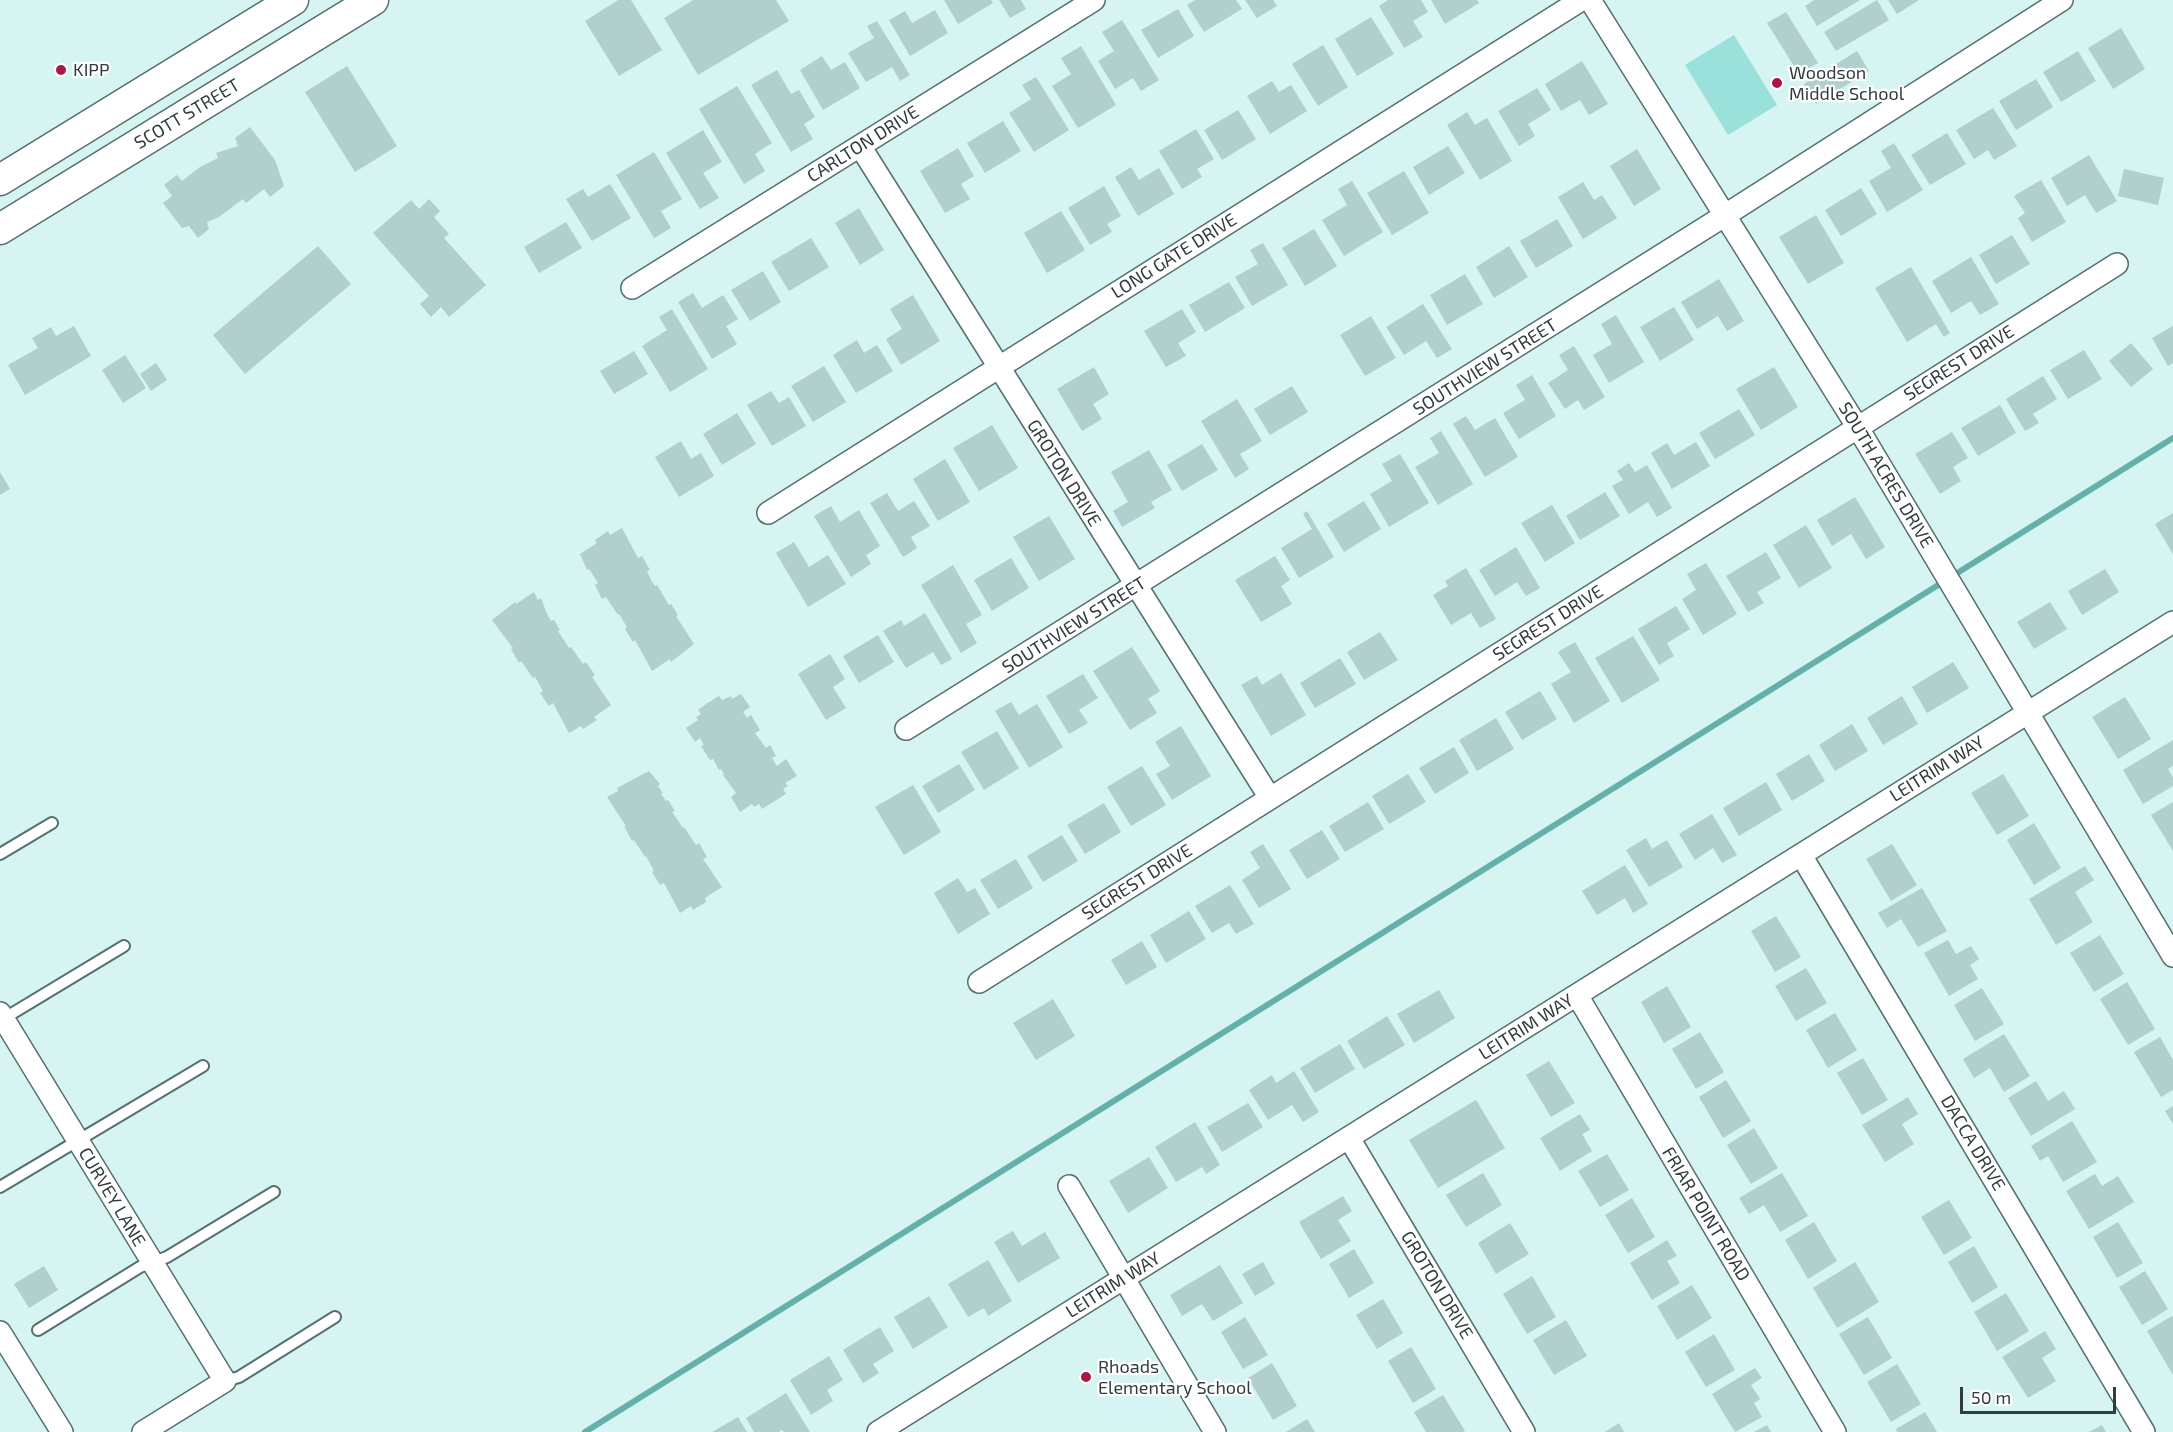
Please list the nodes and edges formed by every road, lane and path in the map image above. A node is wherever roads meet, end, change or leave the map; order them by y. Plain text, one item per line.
1 (293, 0) edge
2 (373, 0) edge
3 (1094, 0) edge
4 (1581, 0) edge
5 (1590, 0) edge
6 (2062, 0) edge
7 (860, 146) junction
8 (49, 149) junction
9 (0, 180) edge
10 (71, 185) junction
11 (1724, 216) junction
12 (0, 229) edge
13 (2117, 264) dead end
14 (632, 288) dead end
15 (998, 368) junction
16 (1858, 428) junction
17 (768, 513) dead end
18 (1135, 587) junction
19 (2173, 622) edge
20 (2029, 712) junction
21 (906, 729) dead end
22 (1270, 798) junction
23 (52, 823) dead end
24 (0, 854) edge
25 (1801, 855) junction
26 (124, 946) dead end
27 (2173, 956) edge
28 (980, 982) dead end
29 (1577, 995) junction
30 (2, 1016) edge
31 (202, 1066) dead end
32 (1349, 1138) junction
33 (78, 1140) junction
34 (1069, 1186) dead end
35 (0, 1187) edge
36 (274, 1192) dead end
37 (152, 1262) junction
38 (1124, 1278) junction
39 (335, 1317) dead end
40 (38, 1330) dead end
41 (0, 1332) edge
42 (225, 1381) junction
43 (62, 1432) edge
44 (143, 1432) edge
45 (878, 1432) edge
46 (1215, 1432) edge
47 (1524, 1432) edge
48 (1835, 1432) edge
49 (2144, 1432) edge

1 - 8 main road
2 - 10 main road, SCOTT STREET
3 - 7 street, CARLTON DRIVE
4 - 15 street, LONG GATE DRIVE
5 - 11 street, SOUTH ACRES DRIVE
6 - 11 street, SOUTHVIEW STREET
7 - 14 street, CARLTON DRIVE
7 - 15 street, GROTON DRIVE
8 - 9 main road
8 - 10 main road
10 - 12 main road, SCOTT STREET
11 - 16 street, SOUTH ACRES DRIVE
11 - 18 street, SOUTHVIEW STREET
13 - 16 street, SEGREST DRIVE
15 - 17 street, LONG GATE DRIVE
15 - 18 street, GROTON DRIVE
16 - 20 street, SOUTH ACRES DRIVE
16 - 22 street, SEGREST DRIVE
18 - 21 street, SOUTHVIEW STREET
18 - 22 street, GROTON DRIVE
19 - 20 street, LEITRIM WAY
20 - 25 street, LEITRIM WAY
20 - 27 street, SOUTH ACRES DRIVE
22 - 28 street, SEGREST DRIVE
23 - 24 lane
25 - 29 street, LEITRIM WAY
25 - 49 street, DACCA DRIVE
26 - 30 lane
29 - 32 street, LEITRIM WAY
29 - 48 street, FRIAR POINT ROAD
30 - 33 street, CURVEY LANE
31 - 33 lane
32 - 38 street, LEITRIM WAY
32 - 47 street, GROTON DRIVE
33 - 35 lane
33 - 37 street, CURVEY LANE
34 - 38 street
36 - 37 lane
37 - 40 lane
37 - 42 street, CURVEY LANE
38 - 45 street, LEITRIM WAY
38 - 46 street
39 - 42 lane
41 - 43 street
42 - 44 street

